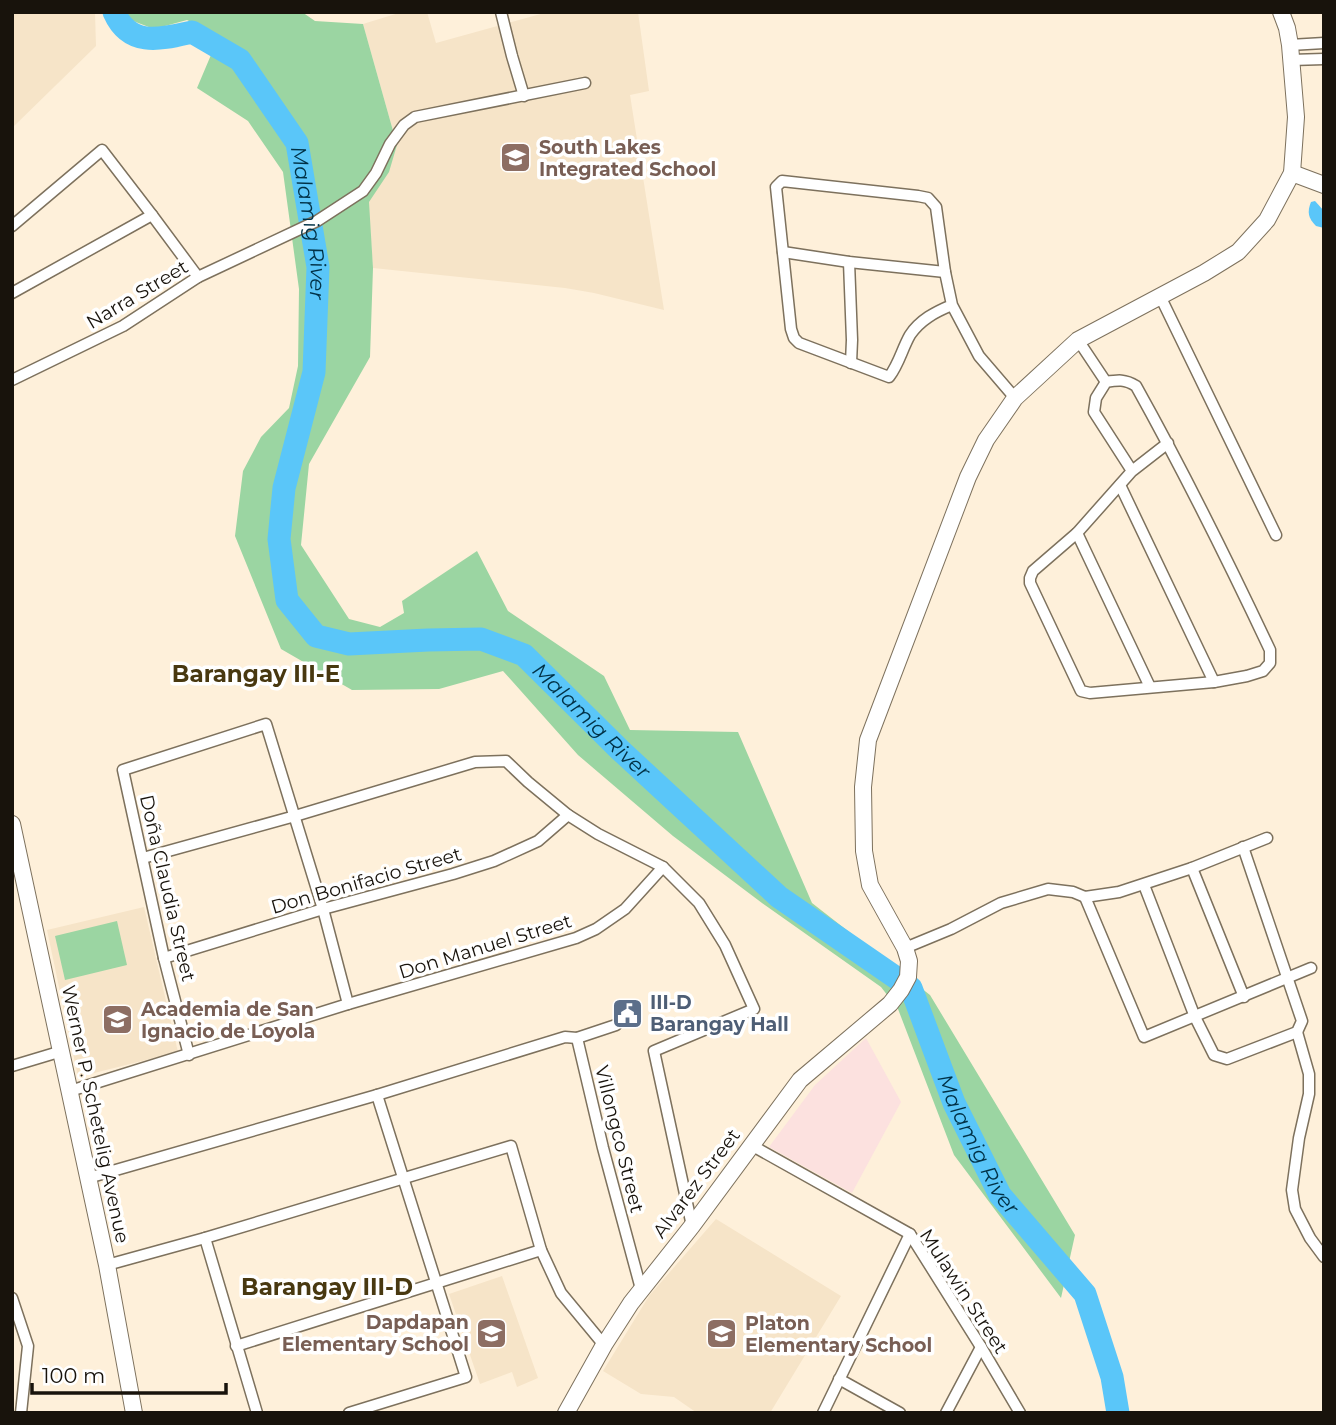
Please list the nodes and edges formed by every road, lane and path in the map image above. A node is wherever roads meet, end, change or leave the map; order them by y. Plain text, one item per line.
1 (501, 12) edge
2 (1281, 12) edge
3 (1324, 43) edge
4 (1290, 53) junction
5 (1324, 59) edge
6 (585, 83) dead end
7 (524, 96) junction
8 (1292, 173) junction
9 (1324, 185) edge
10 (152, 215) junction
11 (12, 226) edge
12 (783, 252) junction
13 (849, 262) junction
14 (945, 272) junction
15 (198, 277) junction
16 (12, 293) edge
17 (1160, 296) junction
18 (952, 305) junction
19 (1078, 340) junction
20 (851, 363) junction
21 (12, 380) edge
22 (1106, 382) junction
23 (1016, 398) junction
24 (1168, 443) junction
25 (1132, 471) junction
26 (1121, 485) junction
27 (1077, 533) junction
28 (1276, 535) dead end
29 (1214, 682) junction
30 (1150, 687) junction
31 (568, 815) junction
32 (295, 816) junction
33 (12, 824) edge
34 (1267, 838) dead end
35 (1243, 847) junction
36 (143, 858) junction
37 (663, 867) junction
38 (1192, 868) junction
39 (1144, 885) junction
40 (1085, 897) junction
41 (323, 909) junction
42 (907, 955) junction
43 (164, 958) junction
44 (1311, 968) dead end
45 (1287, 978) junction
46 (1244, 997) junction
47 (348, 1004) junction
48 (1195, 1017) junction
49 (616, 1025) dead end
50 (1297, 1032) junction
51 (577, 1038) junction
52 (62, 1051) junction
53 (188, 1055) junction
54 (12, 1066) edge
55 (70, 1091) junction
56 (377, 1095) junction
57 (751, 1145) junction
58 (88, 1178) junction
59 (403, 1178) junction
60 (692, 1226) junction
61 (910, 1234) junction
62 (205, 1238) junction
63 (541, 1250) junction
64 (1324, 1258) edge
65 (107, 1265) junction
66 (437, 1284) junction
67 (641, 1289) junction
68 (12, 1298) edge
69 (604, 1345) junction
70 (236, 1346) junction
71 (981, 1347) junction
72 (839, 1379) junction
73 (21, 1413) edge
74 (134, 1413) edge
75 (257, 1413) edge
76 (349, 1413) edge
77 (566, 1413) edge
78 (823, 1413) edge
79 (900, 1413) edge
80 (946, 1413) edge
81 (1020, 1413) edge

1 - 7 street
2 - 4 street
3 - 4 street
4 - 5 street
4 - 8 street
6 - 7 street, Narra Street
7 - 15 street, Narra Street
8 - 9 street
8 - 17 street
10 - 11 street
10 - 15 street
10 - 16 street
12 - 13 street
12 - 14 street
12 - 20 street
13 - 14 street
13 - 20 street
14 - 18 street
15 - 21 street, Narra Street
17 - 19 street
17 - 28 street
18 - 20 street
18 - 23 street
19 - 22 street
19 - 23 street
22 - 24 street
22 - 25 street
23 - 42 street
24 - 25 street
24 - 29 street
25 - 26 street
26 - 27 street
26 - 29 street
27 - 30 street
27 - 30 street
29 - 30 street
31 - 32 street
31 - 37 street
31 - 41 street, Don Bonifacio Street
32 - 36 street
32 - 36 street, Doña Claudia Street
32 - 41 street
33 - 52 street, Werner P. Schetelig Avenue
34 - 35 street
35 - 38 street
35 - 45 street
36 - 43 street, Doña Claudia Street
37 - 47 street, Don Manuel Street
37 - 60 street
38 - 39 street
38 - 46 street
39 - 40 street
39 - 48 street
40 - 42 street
40 - 48 street
41 - 43 street, Don Bonifacio Street
41 - 47 street
42 - 57 street, Alvarez Street
43 - 53 street, Doña Claudia Street
44 - 45 street
45 - 46 street
45 - 50 street
46 - 48 street
47 - 53 street, Don Manuel Street
48 - 50 street
49 - 51 street
50 - 64 street
51 - 56 street
51 - 67 street, Villongco Street
52 - 54 street
52 - 55 street, Werner P. Schetelig Avenue
53 - 55 street, Don Manuel Street
55 - 58 street, Werner P. Schetelig Avenue
56 - 58 street
56 - 59 street
57 - 60 street, Alvarez Street
57 - 61 street, Mulawin Street
58 - 65 street, Werner P. Schetelig Avenue
59 - 62 street
59 - 63 street
59 - 66 street
60 - 67 street, Alvarez Street
61 - 71 street, Mulawin Street
61 - 72 street
62 - 65 street
62 - 70 street
63 - 66 street
63 - 69 street
65 - 74 street, Werner P. Schetelig Avenue
66 - 70 street
66 - 76 street
67 - 69 street, Alvarez Street
68 - 73 street
69 - 77 street, Alvarez Street
70 - 75 street
71 - 80 street
71 - 81 street, Mulawin Street
72 - 78 street
72 - 79 street

